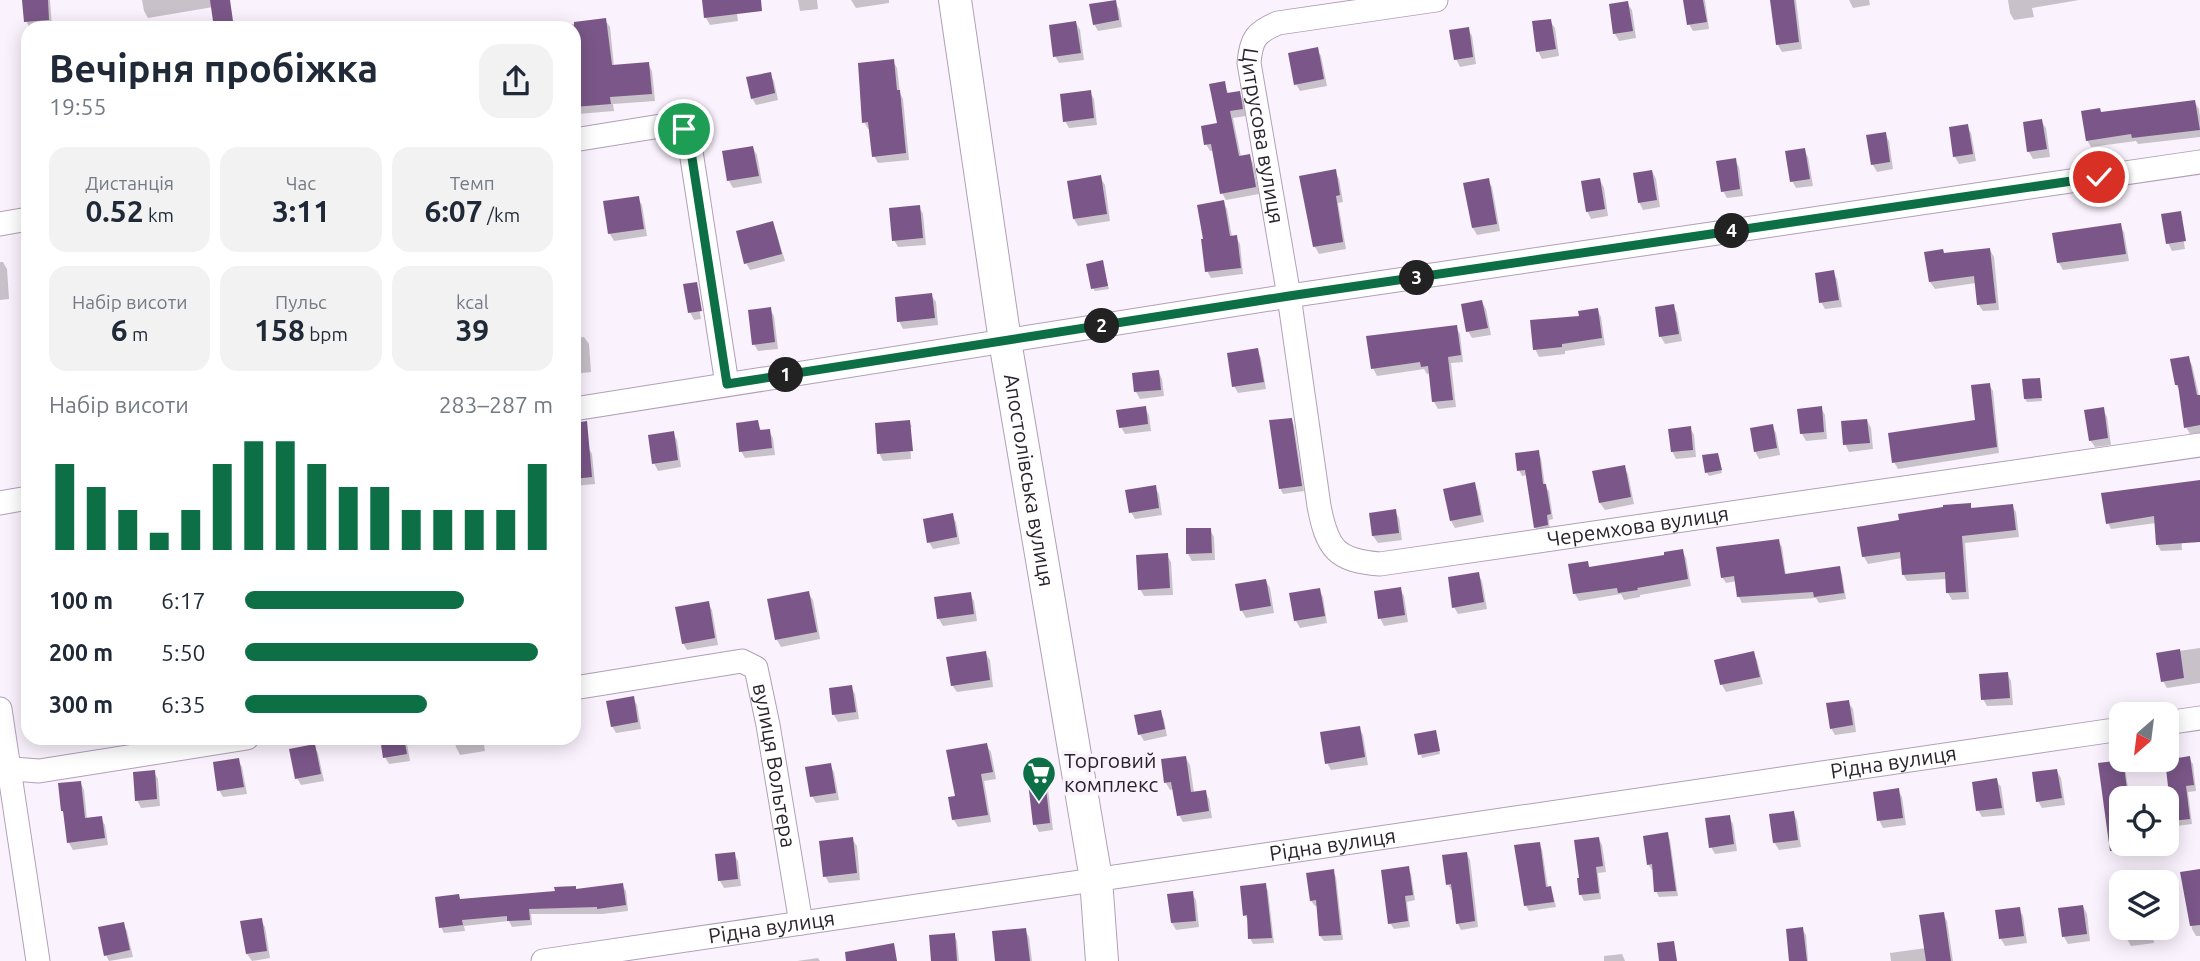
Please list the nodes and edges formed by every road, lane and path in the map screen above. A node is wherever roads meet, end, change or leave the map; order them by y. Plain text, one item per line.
1 (955, 0) edge
2 (1436, 0) edge
3 (581, 139) edge
4 (2200, 162) edge
5 (21, 220) edge
6 (0, 223) edge
7 (1289, 296) junction
8 (1004, 341) junction
9 (727, 384) junction
10 (581, 408) edge
11 (2200, 445) edge
12 (21, 499) edge
13 (0, 503) edge
14 (581, 687) edge
15 (0, 709) edge
16 (2200, 718) edge
17 (2179, 721) edge
18 (2109, 731) edge
19 (203, 745) edge
20 (4, 769) edge
21 (1096, 878) junction
22 (801, 923) junction
23 (38, 961) edge
24 (543, 961) edge
25 (1102, 961) edge

1 - 8 street, Апостолівська вулиця
2 - 7 street, Цитрусова вулиця
3 - 9 street
4 - 7 street
5 - 6 street
7 - 8 street
7 - 11 street, Черемхова вулиця
8 - 9 street
8 - 21 street, Апостолівська вулиця
9 - 10 street
12 - 13 street
14 - 22 street, вулиця Вольтера
15 - 20 street
16 - 17 street
18 - 21 street, Рідна вулиця
19 - 20 street
20 - 23 street
21 - 22 street, Рідна вулиця
21 - 25 street, Апостолівська вулиця
22 - 24 street, Рідна вулиця

